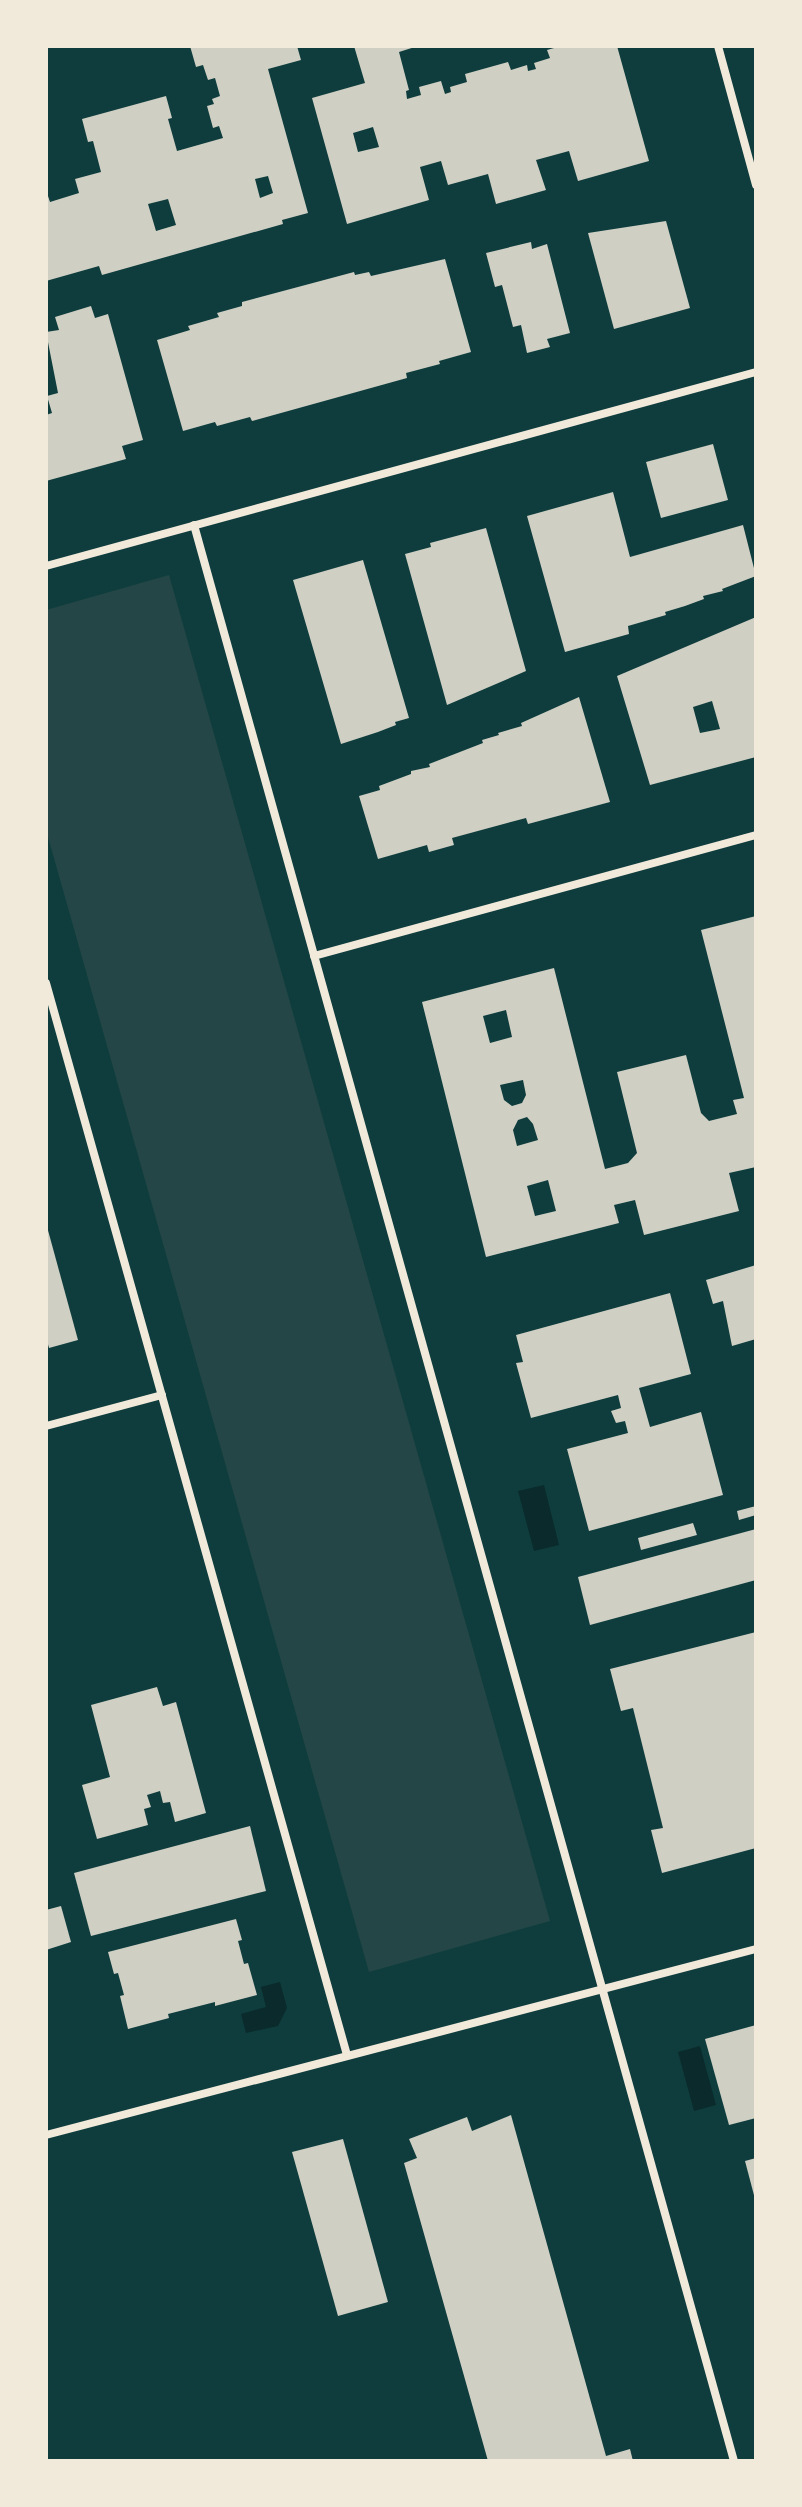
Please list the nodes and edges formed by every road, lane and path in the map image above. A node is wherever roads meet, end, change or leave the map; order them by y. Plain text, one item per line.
1 (718, 46) edge
2 (756, 185) edge
3 (756, 372) edge
4 (194, 525) junction
5 (46, 566) edge
6 (756, 835) edge
7 (314, 956) junction
8 (46, 983) edge
9 (162, 1395) junction
10 (46, 1426) edge
11 (756, 1949) edge
12 (602, 1989) junction
13 (347, 2055) junction
14 (46, 2135) edge
15 (734, 2461) edge

1 - 2 street
3 - 4 street
4 - 5 street
4 - 7 street
6 - 7 street
7 - 12 street
8 - 9 street
9 - 10 street
9 - 13 street
11 - 12 street
12 - 13 street
12 - 15 street
13 - 14 street

